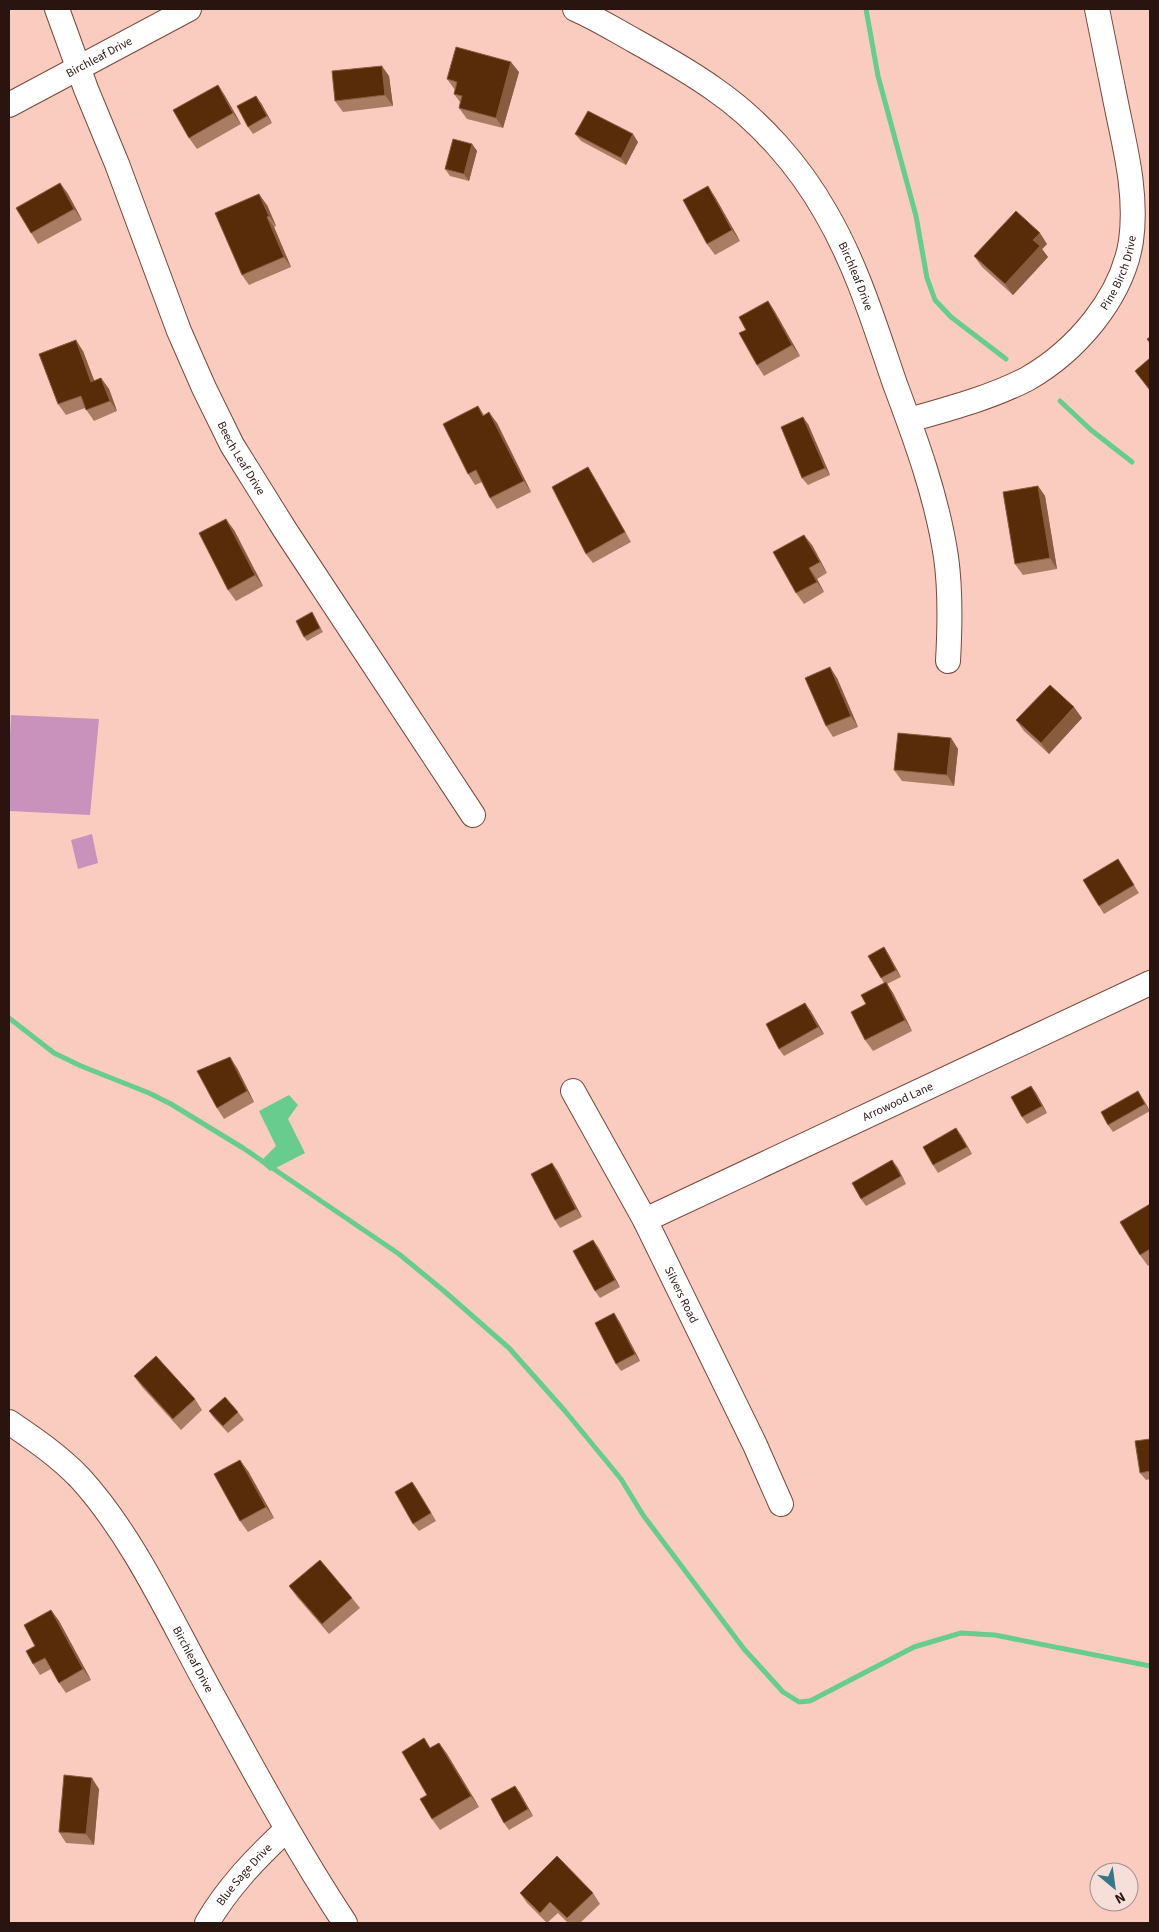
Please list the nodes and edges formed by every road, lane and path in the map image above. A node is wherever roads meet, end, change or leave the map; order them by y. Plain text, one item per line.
1 (57, 9) edge
2 (189, 9) edge
3 (575, 9) edge
4 (1097, 9) edge
5 (79, 66) junction
6 (9, 105) edge
7 (909, 420) junction
8 (948, 661) dead end
9 (474, 815) dead end
10 (1150, 983) edge
11 (573, 1091) dead end
12 (645, 1220) junction
13 (9, 1422) edge
14 (781, 1504) dead end
15 (286, 1830) junction
16 (207, 1923) edge
17 (345, 1923) edge

1 - 5 street, Beech Leaf Drive
2 - 5 street, Birchleaf Drive
3 - 7 street, Birchleaf Drive
4 - 7 street, Pine Birch Drive
5 - 6 street, Birchleaf Drive
5 - 9 street, Beech Leaf Drive
7 - 8 street, Birchleaf Drive
10 - 12 street, Arrowood Lane
11 - 12 street, Silvers Road
12 - 14 street, Silvers Road
13 - 15 street, Birchleaf Drive
15 - 16 street, Blue Sage Drive
15 - 17 street, Birchleaf Drive

